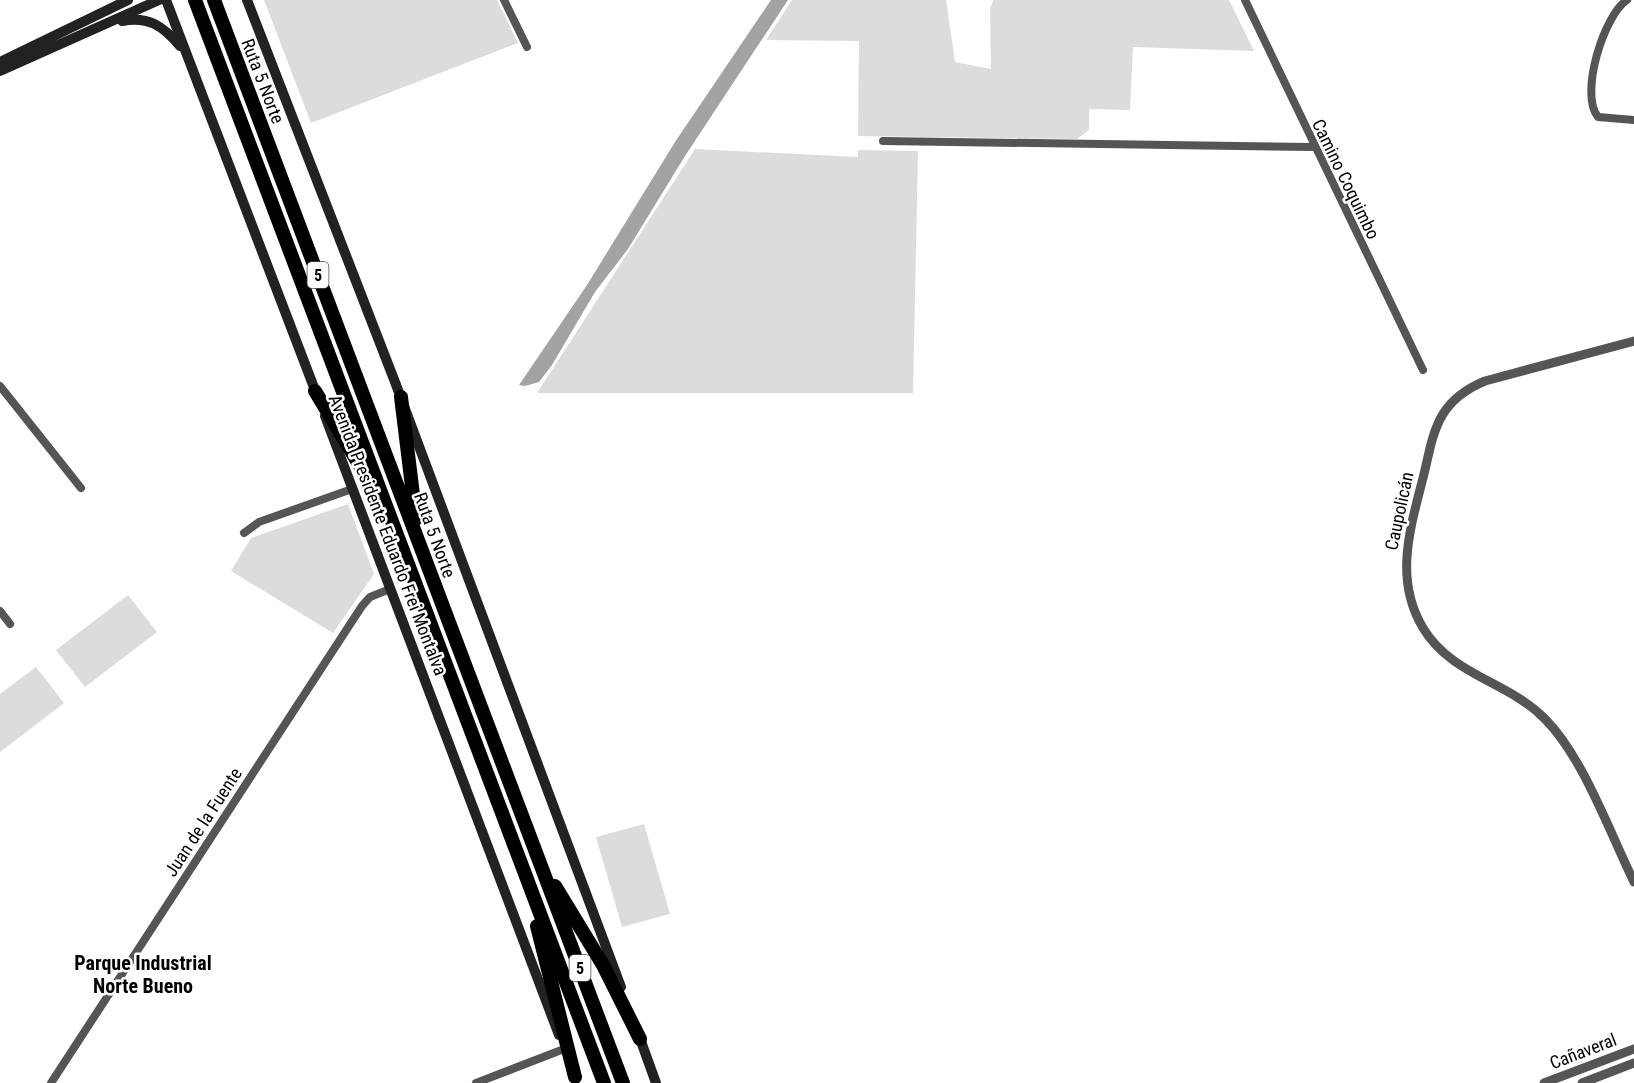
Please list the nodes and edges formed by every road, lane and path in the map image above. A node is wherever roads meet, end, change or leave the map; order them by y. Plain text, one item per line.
1 (128, 0) edge
2 (159, 0) edge
3 (166, 0) edge
4 (214, 0) edge
5 (247, 0) edge
6 (504, 0) edge
7 (1245, 0) edge
8 (1627, 0) edge
9 (196, 3) edge
10 (101, 26) junction
11 (526, 47) dead end
12 (187, 55) junction
13 (0, 62) edge
14 (0, 71) edge
15 (1634, 120) edge
16 (883, 141) dead end
17 (1314, 147) junction
18 (1634, 341) edge
19 (1423, 370) dead end
20 (0, 386) edge
21 (315, 391) junction
22 (401, 398) junction
23 (81, 488) dead end
24 (352, 489) junction
25 (385, 505) junction
26 (244, 533) dead end
27 (422, 551) junction
28 (390, 589) junction
29 (0, 611) edge
30 (10, 624) dead end
31 (536, 853) junction
32 (526, 877) junction
33 (1634, 882) edge
34 (640, 1039) junction
35 (564, 1049) junction
36 (1634, 1049) edge
37 (1634, 1064) edge
38 (576, 1080) edge
39 (51, 1083) edge
40 (476, 1083) edge
41 (604, 1083) edge
42 (623, 1083) edge
43 (656, 1083) edge
44 (1544, 1083) edge
45 (1582, 1083) edge

1 - 13 main road
2 - 10 main road
3 - 12 main road, Avenida Presidente Eduardo Frei Montalva
4 - 27 highway, Ruta 5 Norte / 5
5 - 22 main road
6 - 11 street
7 - 17 street, Camino Coquimbo
8 - 15 street
9 - 25 highway, Ruta 5 Norte / 5
10 - 12 main road
10 - 14 main road
12 - 21 main road, Avenida Presidente Eduardo Frei Montalva
16 - 17 street
17 - 19 street, Camino Coquimbo
18 - 33 street, Caupolicán
20 - 23 street
21 - 24 main road, Avenida Presidente Eduardo Frei Montalva
21 - 25 highway
22 - 27 highway
22 - 34 main road
24 - 26 street
24 - 28 main road, Avenida Presidente Eduardo Frei Montalva
25 - 32 highway, Ruta 5 Norte / 5
27 - 31 highway, Ruta 5 Norte / 5
28 - 35 main road, Avenida Presidente Eduardo Frei Montalva
28 - 39 street, Juan de la Fuente
29 - 30 street
31 - 34 highway
31 - 42 highway, Ruta 5 Norte / 5
32 - 38 highway
32 - 41 highway, Ruta 5 Norte / 5
34 - 43 main road
35 - 38 main road, Avenida Presidente Eduardo Frei Montalva
35 - 40 street
36 - 44 street, Cañaveral
37 - 45 street, Cañaveral

